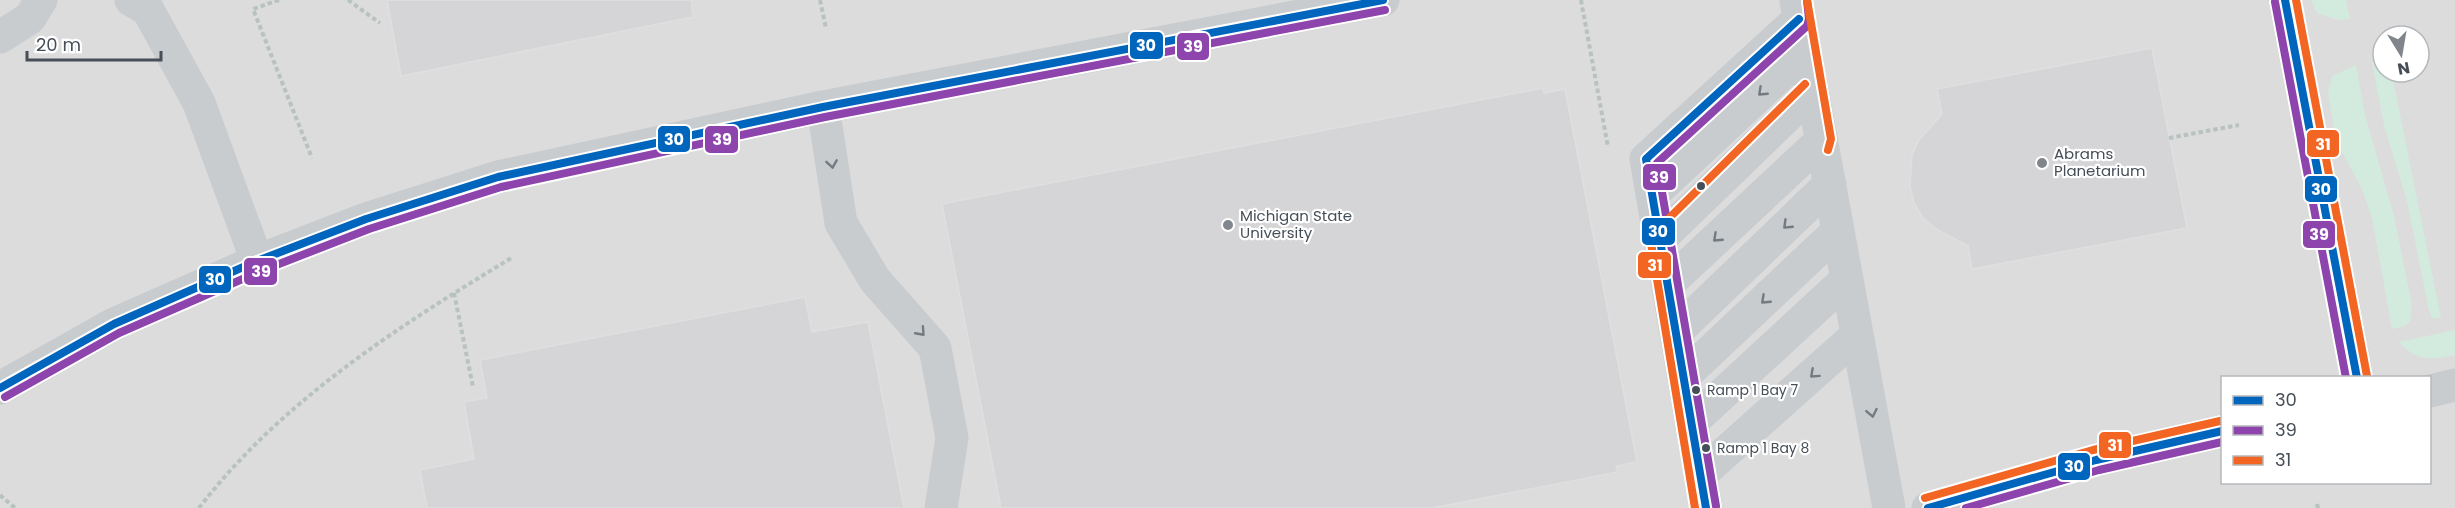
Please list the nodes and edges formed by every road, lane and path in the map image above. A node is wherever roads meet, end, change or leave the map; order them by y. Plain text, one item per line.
1 (41, 0) edge
2 (279, 0) edge
3 (348, 0) edge
4 (820, 0) edge
5 (1383, 0) edge
6 (2285, 0) edge
7 (144, 3) edge
8 (1797, 10) edge
9 (380, 23) dead end
10 (826, 28) dead end
11 (0, 38) edge
12 (1805, 52) junction
13 (1812, 92) junction
14 (823, 107) junction
15 (2239, 125) dead end
16 (2169, 138) dead end
17 (1821, 141) junction
18 (312, 158) dead end
19 (1830, 184) junction
20 (1652, 195) junction
21 (1838, 231) junction
22 (1660, 239) junction
23 (513, 257) dead end
24 (257, 261) junction
25 (1847, 279) junction
26 (1668, 284) junction
27 (454, 293) junction
28 (1676, 332) junction
29 (1857, 335) junction
30 (2357, 376) edge
31 (1683, 377) junction
32 (2455, 385) edge
33 (473, 387) dead end
34 (0, 388) edge
35 (2431, 391) edge
36 (1691, 423) junction
37 (2221, 431) edge
38 (1700, 475) junction
39 (0, 495) edge
40 (15, 508) edge
41 (200, 508) edge
42 (942, 508) edge
43 (1706, 508) edge
44 (1889, 508) edge
45 (1928, 508) edge

1 - 11 street
2 - 18 path
3 - 9 path
4 - 10 path
5 - 14 street
6 - 30 street
7 - 24 street
8 - 12 street
8 - 20 street
12 - 13 street
12 -> 20 street
13 - 17 street
13 - 22 street
14 - 24 street
14 -> 42 street
15 - 16 path
17 - 19 street
17 -> 26 street
19 - 21 street
19 -> 28 street
20 - 22 street
21 - 25 street
21 -> 31 street
22 - 26 street
23 - 27 path
24 - 34 street
25 - 29 street
25 - 36 street
26 - 28 street
27 - 33 path
27 - 41 path
28 - 31 street
29 -> 38 street
29 -> 44 street
31 - 36 street
32 - 35 street
36 - 38 street
37 - 45 street
38 - 43 street
39 - 40 path

